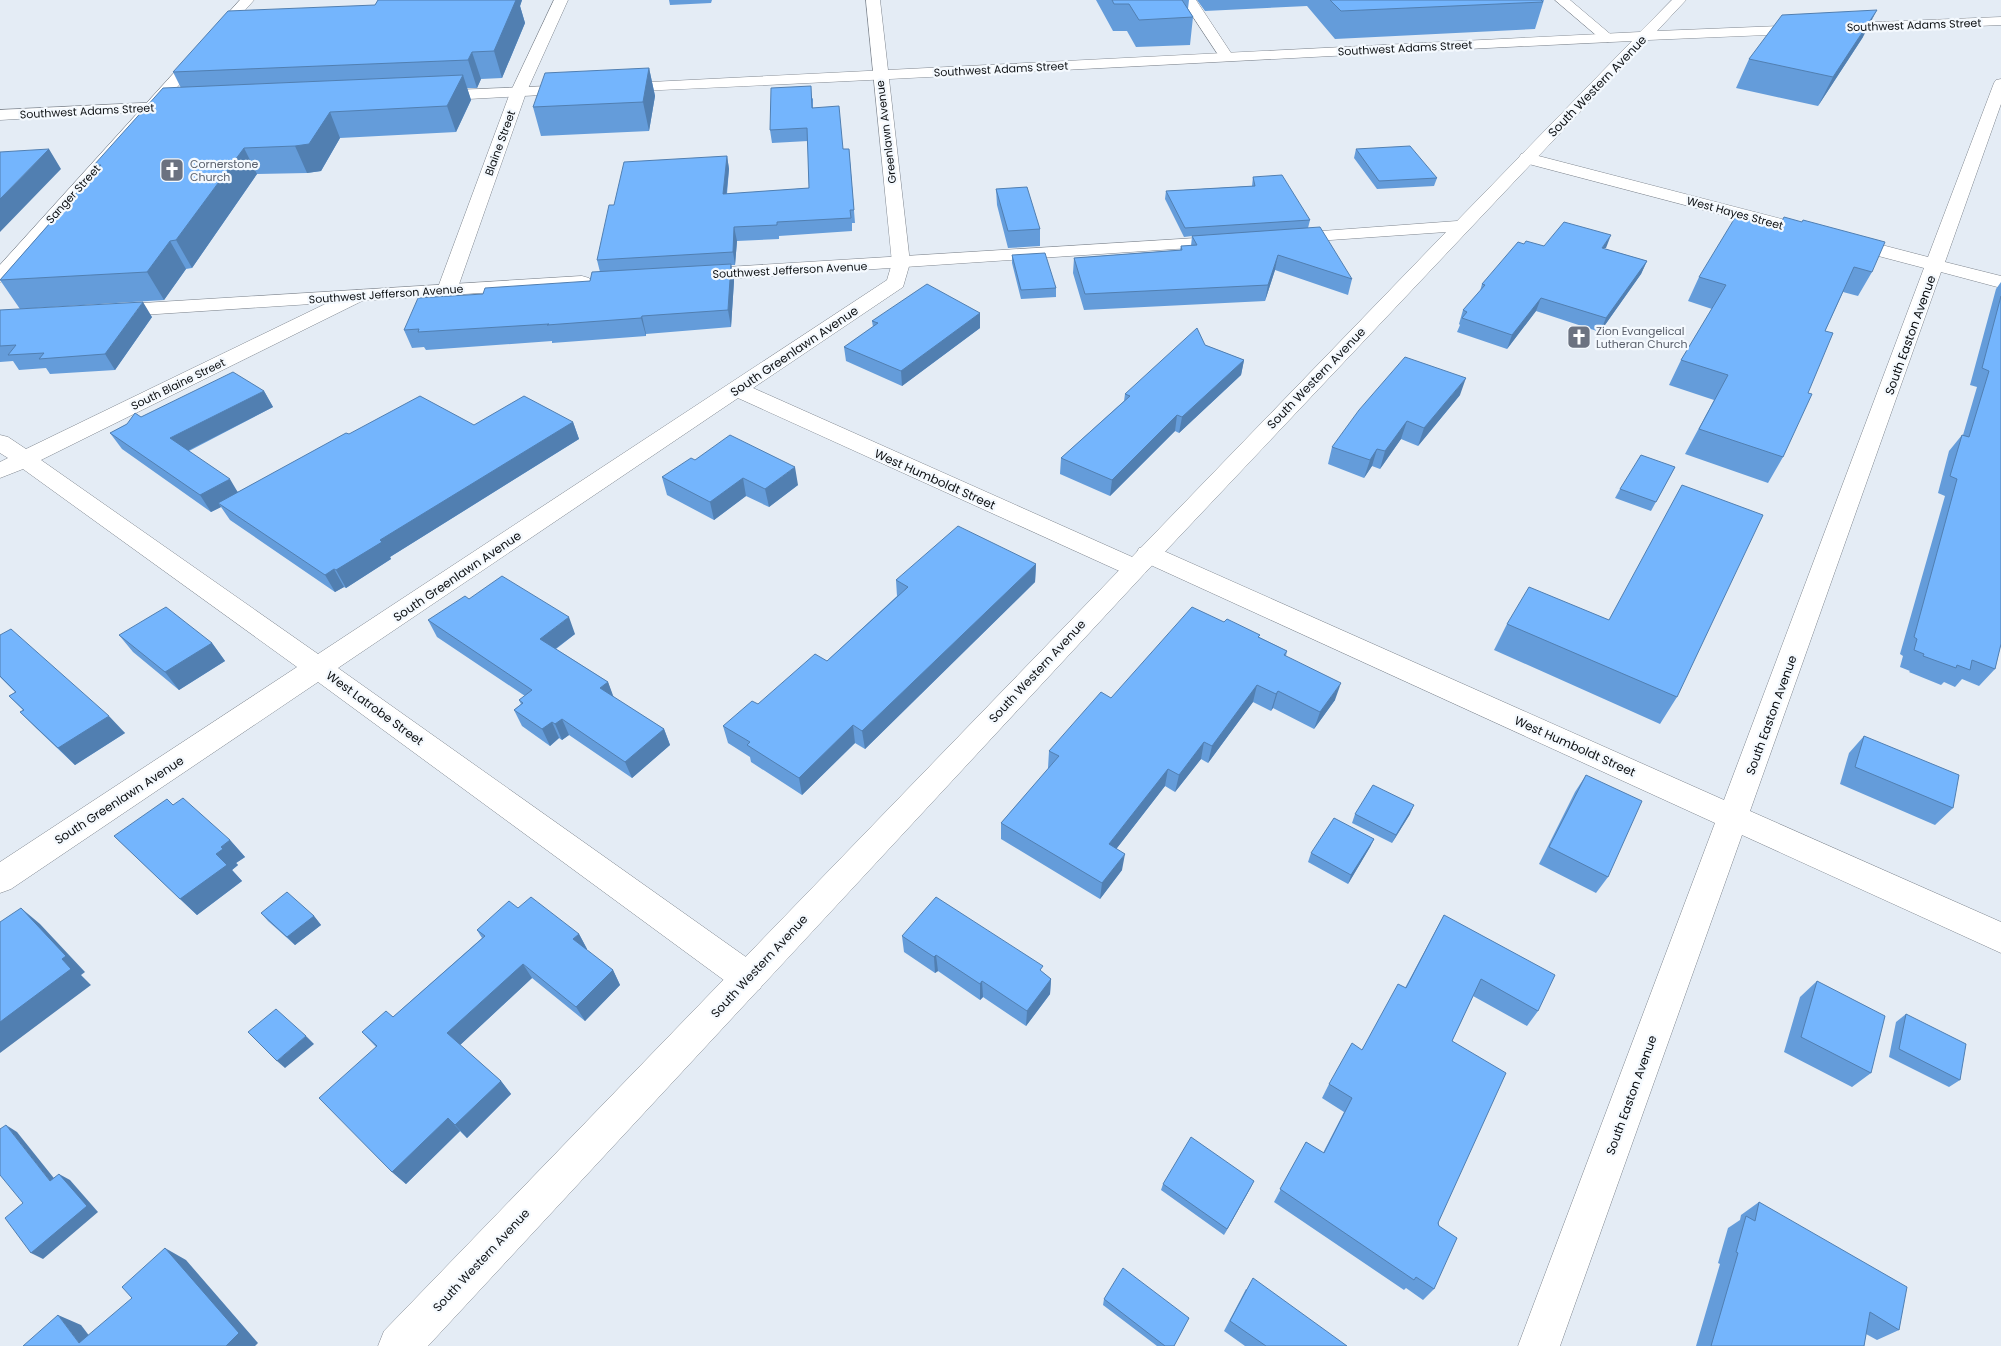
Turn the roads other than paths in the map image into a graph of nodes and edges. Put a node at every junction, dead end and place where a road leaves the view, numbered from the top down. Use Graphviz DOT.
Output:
graph roads {
  1 [pos="247,0"];
  2 [pos="561,0"];
  3 [pos="873,0"];
  4 [pos="1189,0"];
  5 [pos="1562,0"];
  6 [pos="1679,0"];
  7 [pos="1668,12"];
  8 [pos="2001,21"];
  9 [pos="1750,32"];
  10 [pos="1646,36"];
  11 [pos="1608,38"];
  12 [pos="1226,56"];
  13 [pos="880,76"];
  14 [pos="2001,83"];
  15 [pos="605,88"];
  16 [pos="586,89"];
  17 [pos="518,93"];
  18 [pos="419,97"];
  19 [pos="200,106"];
  20 [pos="150,108"];
  21 [pos="0,115"];
  22 [pos="1527,158"];
  23 [pos="1461,226"];
  24 [pos="1272,238"];
  25 [pos="1243,240"];
  26 [pos="901,263"];
  27 [pos="1936,265"];
  28 [pos="0,276"];
  29 [pos="674,276"];
  30 [pos="605,281"];
  31 [pos="2001,282"];
  32 [pos="447,290"];
  33 [pos="356,296"];
  34 [pos="89,312"];
  35 [pos="736,390"];
  36 [pos="0,442"];
  37 [pos="12,466"];
  38 [pos="1142,561"];
  39 [pos="319,668"];
  40 [pos="1732,817"];
  41 [pos="0,878"];
  42 [pos="2001,938"];
  43 [pos="748,978"];
  44 [pos="399,1346"];
  45 [pos="1539,1346"];
  1 -- 20 [label="street, Sanger Street"];
  2 -- 17 [label="street, Blaine Street"];
  3 -- 13 [label="street, Greenlawn Avenue"];
  4 -- 12 [label="street"];
  5 -- 11 [label="street"];
  6 -- 7 [label="street, South Western Avenue"];
  7 -- 9 [label="street"];
  7 -- 10 [label="street, South Western Avenue"];
  8 -- 9 [label="street, Southwest Adams Street"];
  9 -- 10 [label="street, Southwest Adams Street"];
  10 -- 11 [label="street, Southwest Adams Street"];
  10 -- 22 [label="street, South Western Avenue"];
  11 -- 12 [label="street, Southwest Adams Street"];
  12 -- 13 [label="street, Southwest Adams Street"];
  13 -- 15 [label="street, Southwest Adams Street"];
  13 -- 26 [label="street, Greenlawn Avenue"];
  14 -- 27 [label="street, South Easton Avenue"];
  16 -- 17 [label="street"];
  17 -- 18 [label="street"];
  17 -- 32 [label="street, Blaine Street"];
  19 -- 20 [label="street, Southwest Adams Street"];
  20 -- 21 [label="street, Southwest Adams Street"];
  20 -- 28 [label="street, Sanger Street"];
  22 -- 23 [label="street, South Western Avenue"];
  22 -- 27 [label="street, West Hayes Street"];
  23 -- 24 [label="street"];
  23 -- 38 [label="street, South Western Avenue"];
  25 -- 26 [label="street, Southwest Jefferson Avenue"];
  26 -- 29 [label="street, Southwest Jefferson Avenue"];
  26 -- 35 [label="street, South Greenlawn Avenue"];
  27 -- 31 [label="street, West Hayes Street"];
  27 -- 40 [label="street, South Easton Avenue"];
  30 -- 32 [label="street, Southwest Jefferson Avenue"];
  32 -- 33 [label="street, Southwest Jefferson Avenue"];
  33 -- 34 [label="street, Southwest Jefferson Avenue"];
  33 -- 37 [label="street, South Blaine Street"];
  35 -- 38 [label="street, West Humboldt Street"];
  35 -- 39 [label="street, South Greenlawn Avenue"];
  36 -- 37 [label="street, West Latrobe Street"];
  37 -- 39 [label="street, West Latrobe Street"];
  38 -- 40 [label="street, West Humboldt Street"];
  38 -- 43 [label="street, South Western Avenue"];
  39 -- 41 [label="street, South Greenlawn Avenue"];
  39 -- 43 [label="street, West Latrobe Street"];
  40 -- 42 [label="street, West Humboldt Street"];
  40 -- 45 [label="street, South Easton Avenue"];
  43 -- 44 [label="street, South Western Avenue"];
}
